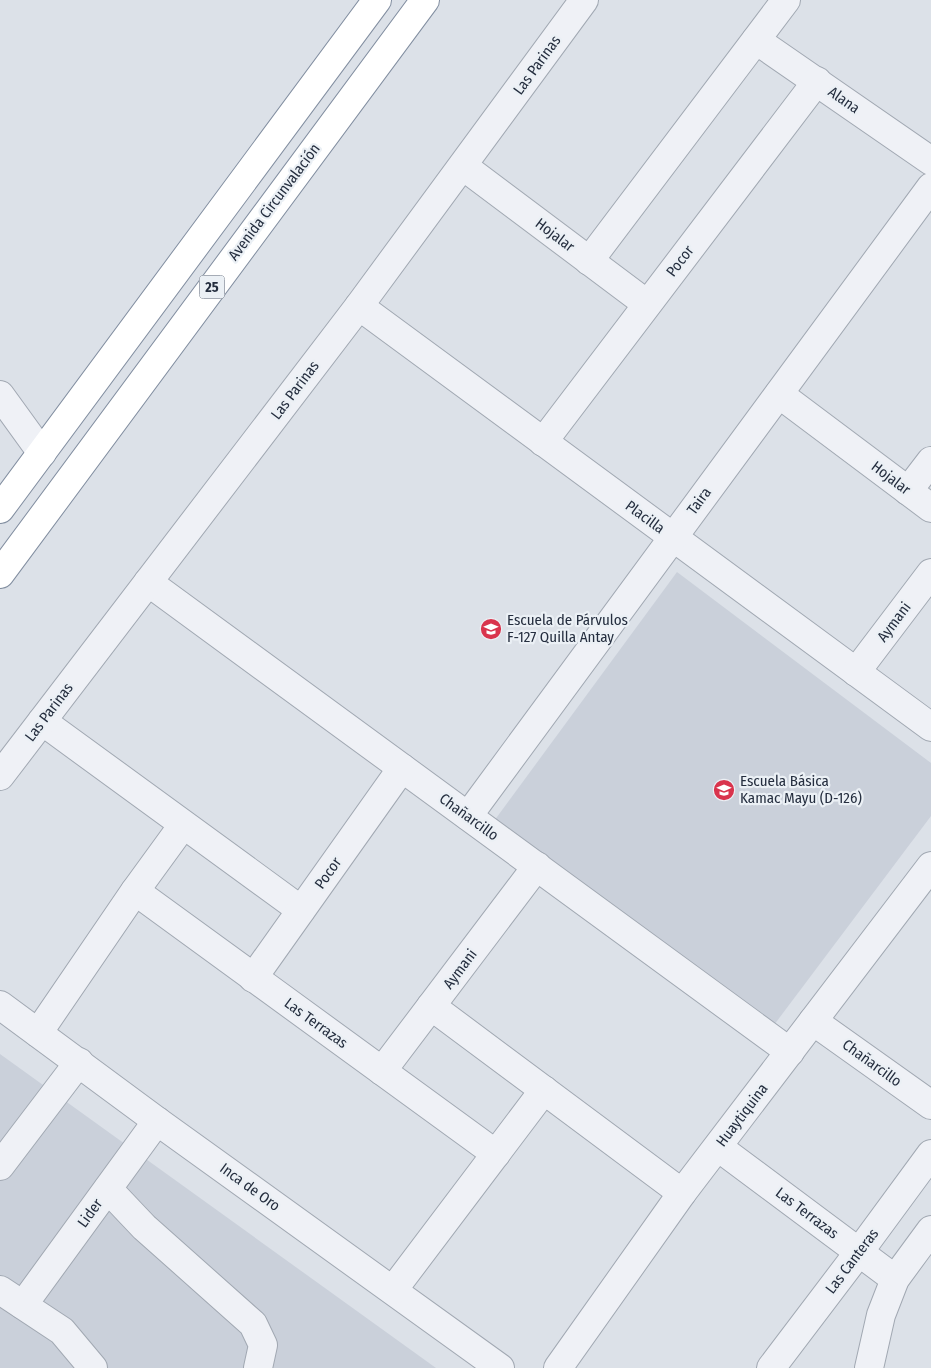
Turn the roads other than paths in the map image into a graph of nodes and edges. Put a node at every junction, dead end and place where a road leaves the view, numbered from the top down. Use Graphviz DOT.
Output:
graph roads {
  1 [pos="377,0"];
  2 [pos="424,0"];
  3 [pos="584,0"];
  4 [pos="786,0"];
  5 [pos="756,40"];
  6 [pos="817,81"];
  7 [pos="931,161"];
  8 [pos="463,166"];
  9 [pos="931,187"];
  10 [pos="589,261"];
  11 [pos="647,304"];
  12 [pos="359,306"];
  13 [pos="779,394"];
  14 [pos="0,395"];
  15 [pos="543,442"];
  16 [pos="42,453"];
  17 [pos="931,461"];
  18 [pos="908,491"];
  19 [pos="931,508"];
  20 [pos="0,509"];
  21 [pos="673,537"];
  22 [pos="931,573"];
  23 [pos="0,574"];
  24 [pos="148,582"];
  25 [pos="856,672"];
  26 [pos="42,721"];
  27 [pos="931,727"];
  28 [pos="402,768"];
  29 [pos="0,776"];
  30 [pos="468,816"];
  31 [pos="183,825"];
  32 [pos="537,866"];
  33 [pos="931,866"];
  34 [pos="135,891"];
  35 [pos="301,910"];
  36 [pos="253,978"];
  37 [pos="0,1005"];
  38 [pos="431,1006"];
  39 [pos="813,1021"];
  40 [pos="38,1033"];
  41 [pos="790,1052"];
  42 [pos="79,1062"];
  43 [pos="382,1071"];
  44 [pos="544,1090"];
  45 [pos="931,1105"];
  46 [pos="157,1121"];
  47 [pos="718,1147"];
  48 [pos="496,1154"];
  49 [pos="931,1154"];
  50 [pos="0,1166"];
  51 [pos="108,1189"];
  52 [pos="682,1193"];
  53 [pos="931,1230"];
  54 [pos="859,1252"];
  55 [pos="895,1279"];
  56 [pos="0,1290"];
  57 [pos="393,1290"];
  58 [pos="23,1305"];
  59 [pos="93,1368"];
  60 [pos="258,1368"];
  61 [pos="500,1368"];
  62 [pos="558,1368"];
  63 [pos="771,1368"];
  64 [pos="869,1368"];
  1 -- 16 [label="highway, 25"];
  2 -- 23 [label="highway, Avenida Circunvalación / 25"];
  3 -- 8 [label="street, Las Parinas"];
  4 -- 5 [label="street"];
  5 -- 6 [label="street, Alana"];
  5 -- 10 [label="street"];
  6 -- 7 [label="street, Alana"];
  6 -- 11 [label="street, Pocor"];
  8 -- 10 [label="street, Hojalar"];
  8 -- 12 [label="street, Las Parinas"];
  9 -- 13 [label="street, Taira"];
  10 -- 11 [label="street, Hojalar"];
  11 -- 15 [label="street, Pocor"];
  12 -- 15 [label="street, Placilla"];
  12 -- 24 [label="street, Las Parinas"];
  13 -- 18 [label="street, Hojalar"];
  13 -- 21 [label="street, Taira"];
  14 -- 16 [label="street"];
  15 -- 21 [label="street, Placilla"];
  16 -- 20 [label="highway, 25"];
  17 -- 18 [label="street"];
  18 -- 19 [label="street, Hojalar"];
  21 -- 25 [label="street, Placilla"];
  21 -- 30 [label="street, Taira"];
  22 -- 25 [label="street, Aymani"];
  24 -- 26 [label="street, Las Parinas"];
  24 -- 28 [label="street, Chañarcillo"];
  25 -- 27 [label="street, Placilla"];
  26 -- 29 [label="street, Las Parinas"];
  26 -- 31 [label="street"];
  28 -- 30 [label="street, Chañarcillo"];
  28 -- 35 [label="street, Pocor"];
  30 -- 32 [label="street, Chañarcillo"];
  31 -- 34 [label="street"];
  31 -- 35 [label="street"];
  32 -- 38 [label="street, Aymani"];
  32 -- 41 [label="street, Chañarcillo"];
  33 -- 39 [label="street, Huaytiquina"];
  34 -- 36 [label="street, Las Terrazas"];
  34 -- 40 [label="street"];
  35 -- 36 [label="street, Pocor"];
  36 -- 43 [label="street, Las Terrazas"];
  37 -- 40 [label="street, Inca de Oro"];
  38 -- 43 [label="street, Aymani"];
  38 -- 44 [label="street"];
  39 -- 41 [label="street, Huaytiquina"];
  39 -- 45 [label="street, Chañarcillo"];
  40 -- 42 [label="street, Inca de Oro"];
  41 -- 47 [label="street, Huaytiquina"];
  42 -- 46 [label="street, Inca de Oro"];
  42 -- 50 [label="street"];
  43 -- 48 [label="street, Las Terrazas"];
  44 -- 48 [label="street"];
  44 -- 52 [label="street"];
  46 -- 51 [label="street, Lider"];
  46 -- 57 [label="street, Inca de Oro"];
  47 -- 52 [label="street, Huaytiquina"];
  47 -- 54 [label="street, Las Terrazas"];
  48 -- 57 [label="street"];
  49 -- 54 [label="street, Las Canteras"];
  51 -- 58 [label="street, Lider"];
  51 -- 60 [label="street"];
  52 -- 62 [label="street, Huaytiquina"];
  53 -- 55 [label="street"];
  54 -- 55 [label="street, Las Terrazas"];
  54 -- 63 [label="street, Las Canteras"];
  55 -- 64 [label="street"];
  56 -- 58 [label="street"];
  57 -- 61 [label="street, Inca de Oro"];
  58 -- 59 [label="street"];
}
